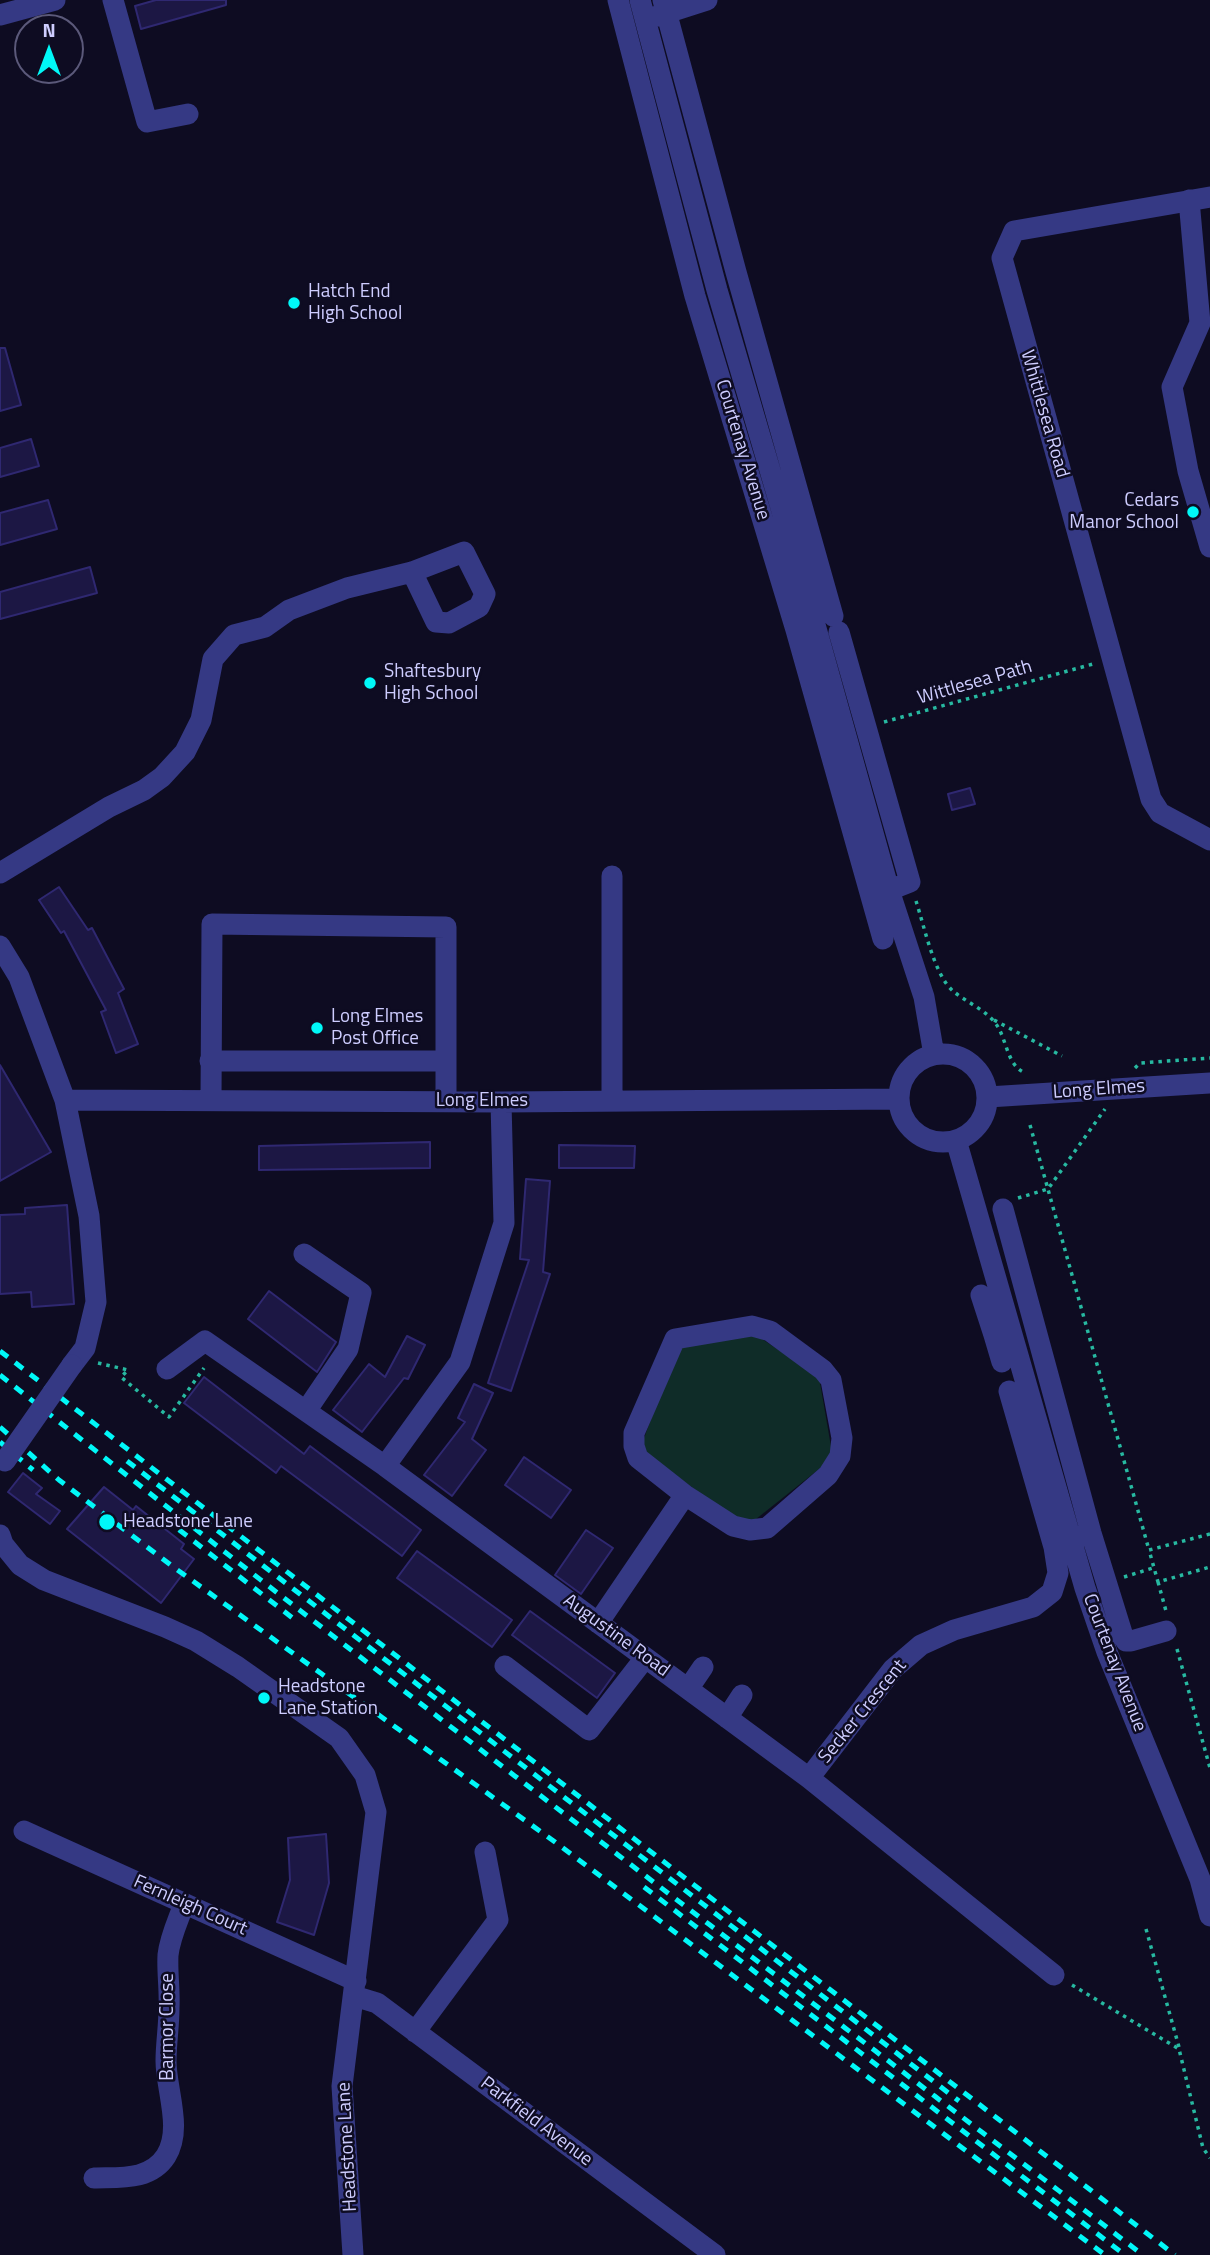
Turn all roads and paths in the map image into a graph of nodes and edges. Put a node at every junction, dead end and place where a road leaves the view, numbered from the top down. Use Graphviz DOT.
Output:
graph roads {
  1 [pos="55,0"];
  2 [pos="113,0"];
  3 [pos="618,0"];
  4 [pos="707,0"];
  5 [pos="664,6"];
  6 [pos="643,10"];
  7 [pos="0,15"];
  8 [pos="188,114"];
  9 [pos="1199,199"];
  10 [pos="717,290"];
  11 [pos="695,296"];
  12 [pos="1210,547"];
  13 [pos="412,572"];
  14 [pos="816,592"];
  15 [pos="820,626"];
  16 [pos="1112,659"];
  17 [pos="847,662"];
  18 [pos="827,668"];
  19 [pos="867,727"];
  20 [pos="1210,840"];
  21 [pos="0,873"];
  22 [pos="612,876"];
  23 [pos="910,882"];
  24 [pos="880,893"];
  25 [pos="883,939"];
  26 [pos="0,946"];
  27 [pos="992,1019"];
  28 [pos="934,1055"];
  29 [pos="1062,1056"];
  30 [pos="211,1061"];
  31 [pos="446,1061"];
  32 [pos="1034,1076"];
  33 [pos="1210,1083"];
  34 [pos="1106,1089"];
  35 [pos="988,1097"];
  36 [pos="211,1099"];
  37 [pos="899,1099"];
  38 [pos="65,1100"];
  39 [pos="446,1101"];
  40 [pos="612,1101"];
  41 [pos="501,1102"];
  42 [pos="1030,1125"];
  43 [pos="956,1140"];
  44 [pos="1048,1189"];
  45 [pos="1009,1204"];
  46 [pos="304,1254"];
  47 [pos="1023,1281"];
  48 [pos="990,1291"];
  49 [pos="1002,1332"];
  50 [pos="94,1362"];
  51 [pos="1002,1362"];
  52 [pos="121,1368"];
  53 [pos="167,1369"];
  54 [pos="306,1411"];
  55 [pos="385,1466"];
  56 [pos="3,1467"];
  57 [pos="685,1494"];
  58 [pos="1210,1534"];
  59 [pos="0,1535"];
  60 [pos="1072,1540"];
  61 [pos="1149,1550"];
  62 [pos="1210,1566"];
  63 [pos="1158,1582"];
  64 [pos="598,1623"];
  65 [pos="1171,1634"];
  66 [pos="645,1658"];
  67 [pos="505,1666"];
  68 [pos="703,1667"];
  69 [pos="688,1689"];
  70 [pos="741,1695"];
  71 [pos="727,1718"];
  72 [pos="1210,1768"];
  73 [pos="809,1778"];
  74 [pos="24,1831"];
  75 [pos="485,1852"];
  76 [pos="184,1904"];
  77 [pos="1210,1916"];
  78 [pos="1146,1929"];
  79 [pos="1054,1975"];
  80 [pos="355,1988"];
  81 [pos="415,2032"];
  82 [pos="1179,2049"];
  83 [pos="1210,2158"];
  84 [pos="94,2178"];
  85 [pos="353,2255"];
  86 [pos="715,2255"];
  1 -- 7 [label="street"];
  2 -- 8 [label="street"];
  3 -- 11 [label="street, Courtenay Avenue"];
  4 -- 5 [label="street"];
  5 -- 6 [label="street"];
  5 -- 14 [label="street, Courtenay Avenue"];
  6 -- 10 [label="street, Courtenay Avenue"];
  9 -- 12 [label="street"];
  9 -- 16 [label="street, Whittlesea Road"];
  10 -- 11 [label="street"];
  10 -- 14 [label="street, Courtenay Avenue"];
  11 -- 15 [label="street, Courtenay Avenue"];
  13 -- 21 [label="street"];
  14 -- 15 [label="street, Courtenay Avenue"];
  15 -- 17 [label="street, Courtenay Avenue"];
  15 -- 18 [label="street, Courtenay Avenue"];
  15 -- 24 [label="street, Courtenay Avenue"];
  16 -- 19 [label="path, Wittlesea Path"];
  16 -- 20 [label="street, Whittlesea Road"];
  17 -- 18 [label="street"];
  17 -- 19 [label="street, Courtenay Avenue"];
  18 -- 24 [label="street, Courtenay Avenue"];
  19 -- 23 [label="street, Courtenay Avenue"];
  22 -- 40 [label="street"];
  23 -- 24 [label="street"];
  23 -- 27 [label="path"];
  24 -- 25 [label="street, Courtenay Avenue"];
  24 -- 28 [label="street, Courtenay Avenue"];
  26 -- 38 [label="street"];
  27 -- 29 [label="path"];
  27 -- 32 [label="path"];
  28 -- 35 [label="street"];
  28 -- 37 [label="street"];
  30 -- 31 [label="street"];
  30 -- 31 [label="street"];
  30 -- 36 [label="street"];
  31 -- 39 [label="street"];
  33 -- 34 [label="street, Long Elmes"];
  34 -- 35 [label="street, Long Elmes"];
  34 -- 44 [label="path"];
  35 -- 43 [label="street"];
  36 -- 38 [label="street, Long Elmes"];
  36 -- 39 [label="street, Long Elmes"];
  37 -- 40 [label="street, Long Elmes"];
  37 -- 43 [label="street"];
  38 -- 56 [label="street, bridge"];
  39 -- 41 [label="street, Long Elmes"];
  40 -- 41 [label="street, Long Elmes"];
  41 -- 55 [label="street"];
  42 -- 44 [label="path"];
  43 -- 48 [label="street, Courtenay Avenue"];
  44 -- 45 [label="path"];
  44 -- 61 [label="path"];
  45 -- 47 [label="street"];
  46 -- 54 [label="street"];
  47 -- 48 [label="street"];
  47 -- 60 [label="street"];
  48 -- 49 [label="street, Courtenay Avenue"];
  49 -- 51 [label="street"];
  49 -- 60 [label="street, Courtenay Avenue"];
  50 -- 52 [label="path"];
  53 -- 54 [label="street, Augustine Road"];
  54 -- 55 [label="street, Augustine Road"];
  55 -- 64 [label="street, Augustine Road"];
  57 -- 57 [label="street"];
  57 -- 64 [label="street"];
  58 -- 61 [label="path"];
  59 -- 80 [label="street, Headstone Lane"];
  60 -- 65 [label="street"];
  60 -- 73 [label="street, Secker Crescent"];
  60 -- 77 [label="street, Courtenay Avenue"];
  61 -- 63 [label="path"];
  62 -- 63 [label="path"];
  63 -- 65 [label="path"];
  64 -- 66 [label="street, Augustine Road"];
  65 -- 72 [label="path"];
  66 -- 67 [label="street"];
  66 -- 69 [label="street, Augustine Road"];
  68 -- 69 [label="street"];
  69 -- 71 [label="street, Augustine Road"];
  70 -- 71 [label="street"];
  71 -- 73 [label="street, Augustine Road"];
  73 -- 79 [label="street, Augustine Road"];
  74 -- 76 [label="street, Fernleigh Court"];
  75 -- 81 [label="street"];
  76 -- 80 [label="street, Fernleigh Court"];
  76 -- 84 [label="street, Barmor Close"];
  78 -- 82 [label="path"];
  79 -- 82 [label="path"];
  80 -- 81 [label="street, Parkfield Avenue"];
  80 -- 85 [label="street, Headstone Lane"];
  81 -- 86 [label="street, Parkfield Avenue"];
  82 -- 83 [label="path"];
}
